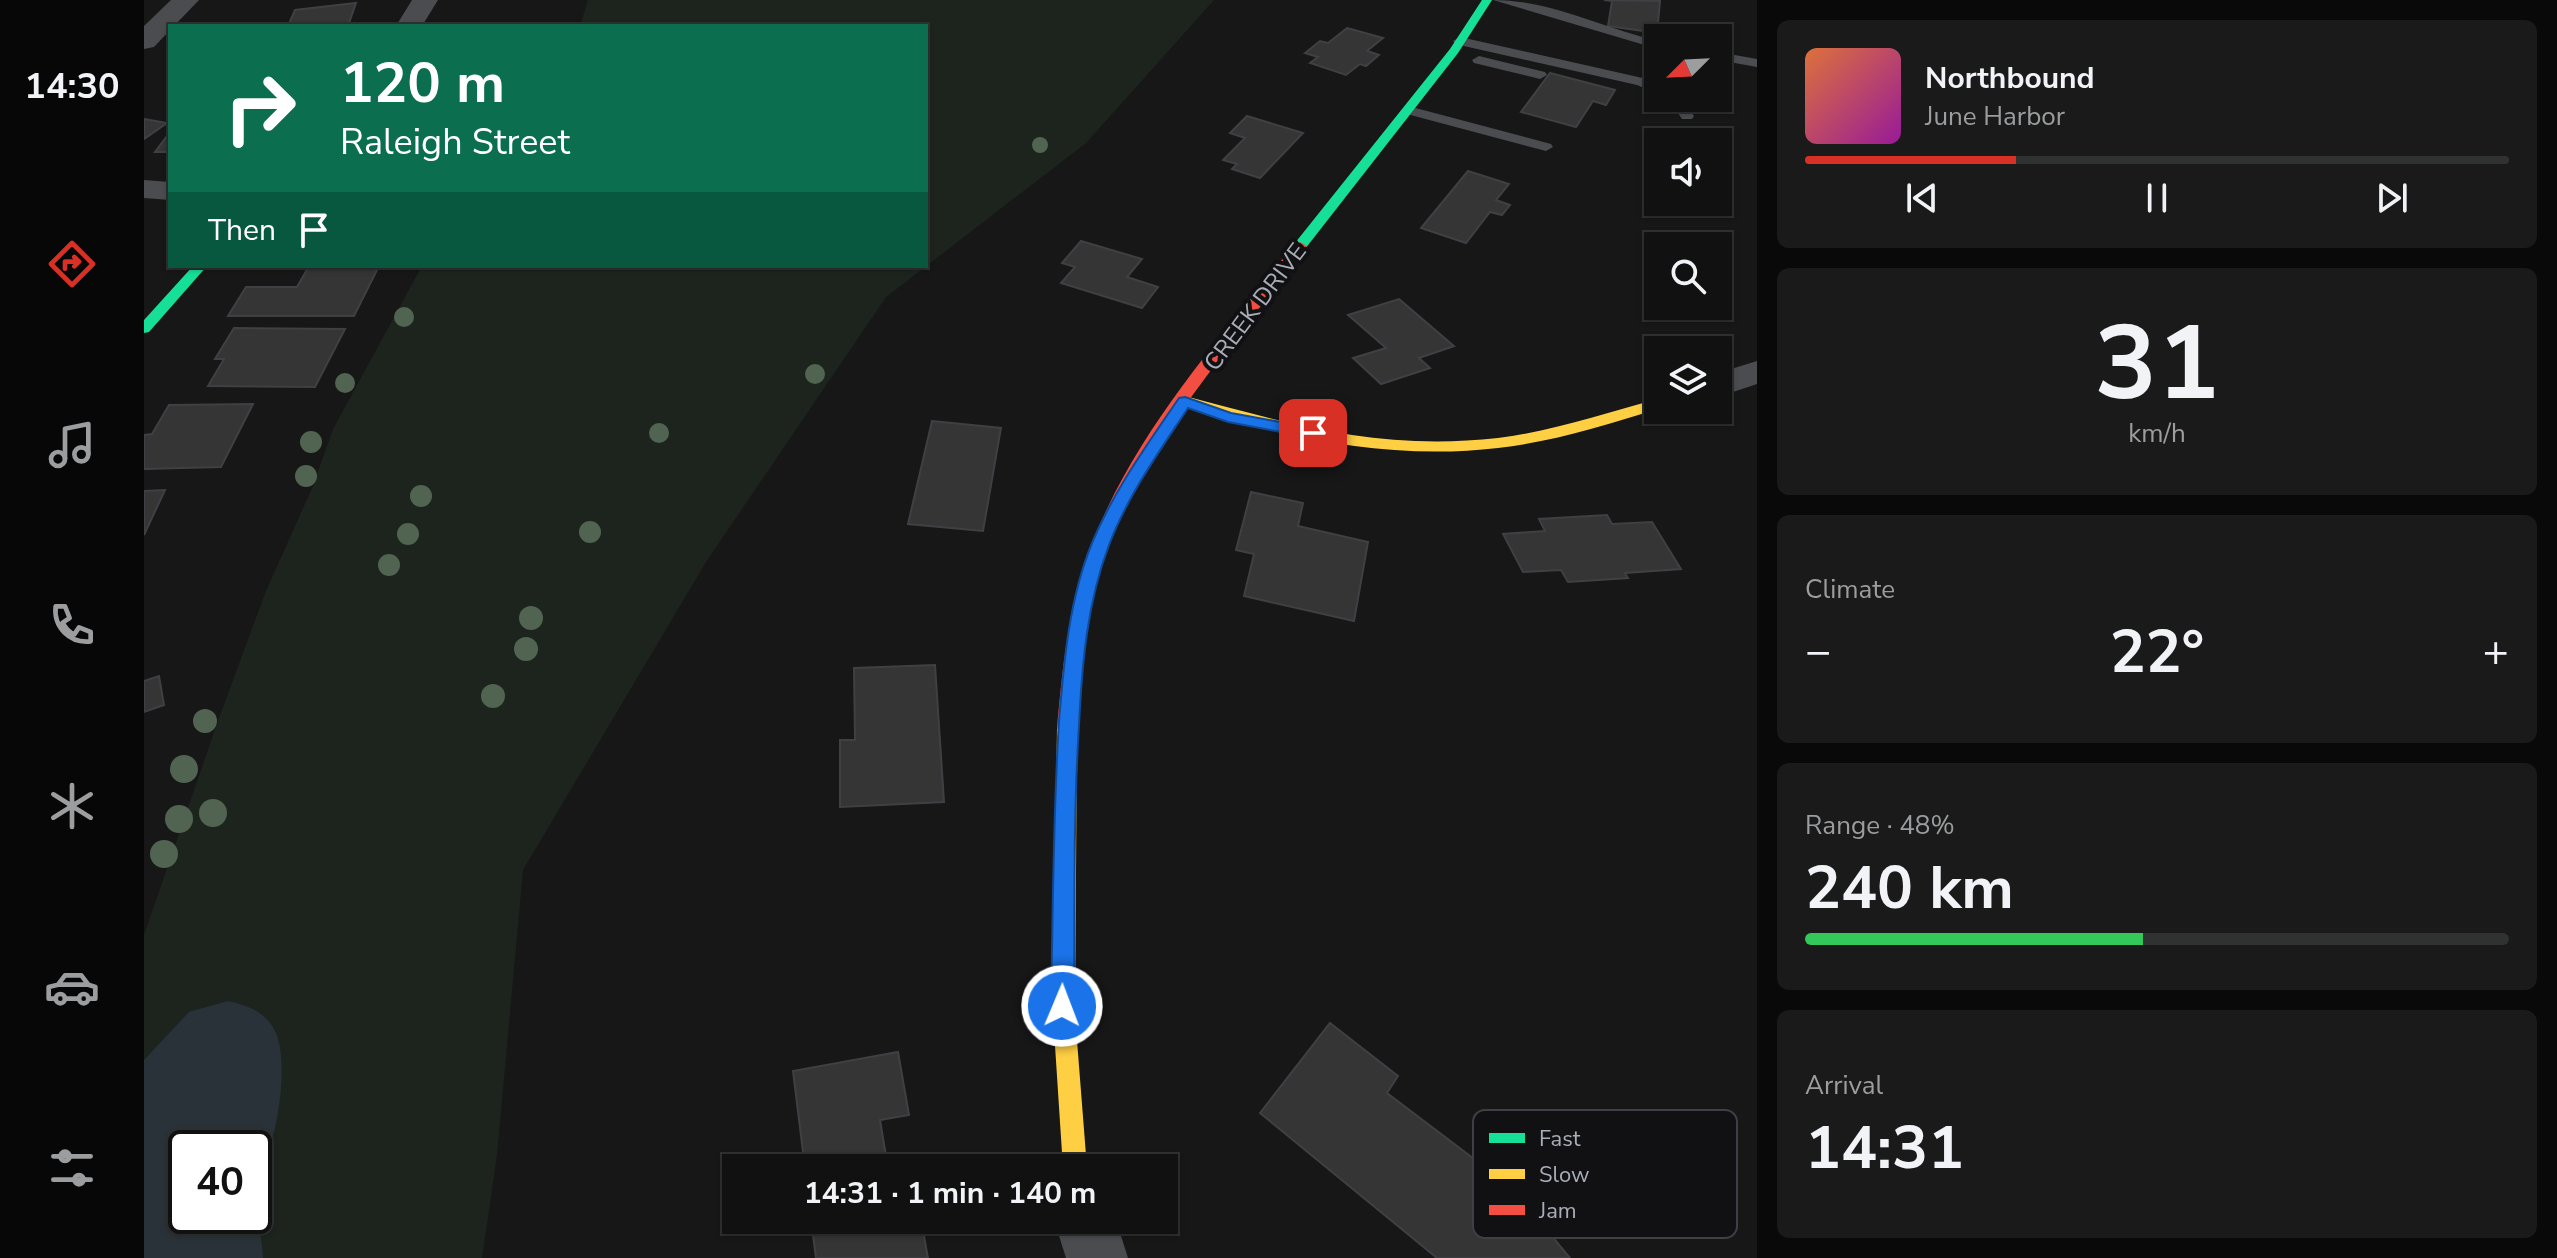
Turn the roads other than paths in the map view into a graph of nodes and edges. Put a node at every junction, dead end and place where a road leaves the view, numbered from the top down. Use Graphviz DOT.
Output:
graph roads {
  1 [pos="186,0"];
  2 [pos="425,0"];
  3 [pos="1487,0"];
  4 [pos="1499,0"];
  5 [pos="1568,1"];
  6 [pos="1547,10"];
  7 [pos="410,24"];
  8 [pos="144,41"];
  9 [pos="1644,41"];
  10 [pos="1455,47"];
  11 [pos="1732,59"];
  12 [pos="1757,63"];
  13 [pos="1540,75"];
  14 [pos="1644,83"];
  15 [pos="1408,110"];
  16 [pos="1684,112"];
  17 [pos="1687,116"];
  18 [pos="1546,147"];
  19 [pos="144,189"];
  20 [pos="168,191"];
  21 [pos="198,268"];
  22 [pos="144,329"];
  23 [pos="1757,372"];
  24 [pos="1732,380"];
  25 [pos="1185,401"];
  26 [pos="1644,408"];
  27 [pos="1074,1154"];
  28 [pos="1089,1234"];
  29 [pos="1097,1258"];
  1 -- 8 [label="street"];
  2 -- 7 [label="street"];
  3 -- 10 [label="street, CREEK DRIVE"];
  4 -- 6 [label="lane"];
  5 -- 6 [label="lane"];
  6 -- 9 [label="lane"];
  10 -- 13 [label="lane"];
  10 -- 14 [label="lane"];
  10 -- 15 [label="street, CREEK DRIVE"];
  11 -- 12 [label="lane"];
  15 -- 18 [label="lane"];
  15 -- 25 [label="street, CREEK DRIVE"];
  16 -- 17 [label="lane"];
  19 -- 20 [label="street"];
  21 -- 22 [label="street"];
  23 -- 24 [label="street"];
  25 -- 26 [label="street"];
  25 -- 27 [label="street, CREEK DRIVE"];
  28 -- 29 [label="street"];
}
